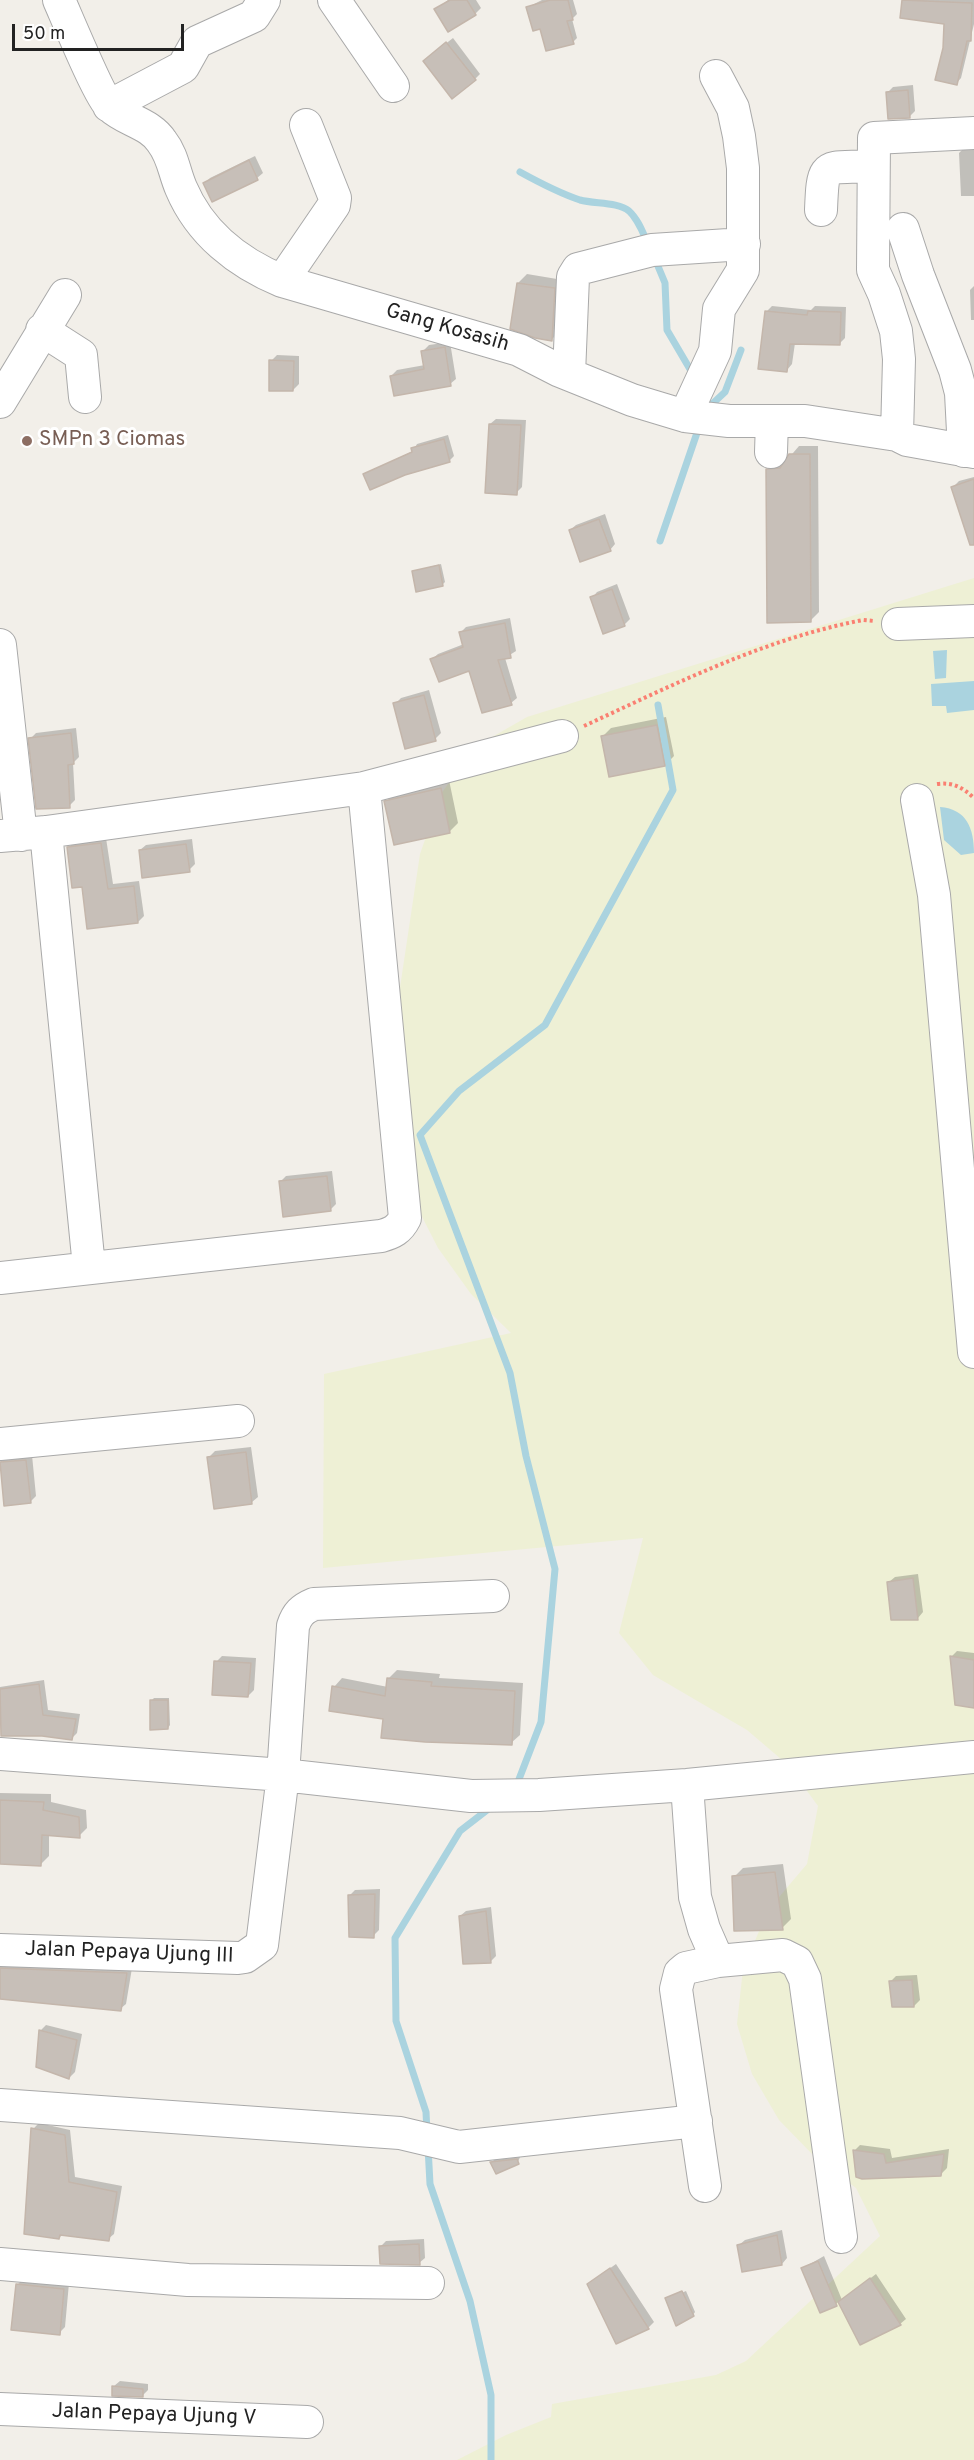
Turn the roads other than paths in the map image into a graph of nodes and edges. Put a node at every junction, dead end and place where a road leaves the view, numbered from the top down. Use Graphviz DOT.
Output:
graph roads {
  1 [pos="59,0"];
  2 [pos="264,0"];
  3 [pos="334,0"];
  4 [pos="716,76"];
  5 [pos="393,86"];
  6 [pos="109,106"];
  7 [pos="306,125"];
  8 [pos="974,133"];
  9 [pos="872,166"];
  10 [pos="821,210"];
  11 [pos="903,229"];
  12 [pos="744,244"];
  13 [pos="282,281"];
  14 [pos="65,295"];
  15 [pos="42,330"];
  16 [pos="569,374"];
  17 [pos="85,397"];
  18 [pos="0,402"];
  19 [pos="692,402"];
  20 [pos="772,421"];
  21 [pos="897,435"];
  22 [pos="969,451"];
  23 [pos="771,452"];
  24 [pos="974,621"];
  25 [pos="898,624"];
  26 [pos="0,645"];
  27 [pos="562,736"];
  28 [pos="364,788"];
  29 [pos="916,800"];
  30 [pos="22,834"];
  31 [pos="89,1267"];
  32 [pos="0,1278"];
  33 [pos="974,1352"];
  34 [pos="238,1421"];
  35 [pos="0,1444"];
  36 [pos="494,1596"];
  37 [pos="0,1754"];
  38 [pos="974,1757"];
  39 [pos="283,1775"];
  40 [pos="687,1785"];
  41 [pos="0,1950"];
  42 [pos="718,1961"];
  43 [pos="0,2104"];
  44 [pos="696,2121"];
  45 [pos="705,2186"];
  46 [pos="841,2237"];
  47 [pos="0,2264"];
  48 [pos="428,2283"];
  49 [pos="0,2409"];
  50 [pos="307,2422"];
  1 -- 6 [label="street"];
  2 -- 6 [label="street"];
  3 -- 5 [label="street"];
  4 -- 12 [label="street"];
  6 -- 13 [label="street, Gang Kosasih"];
  7 -- 13 [label="street"];
  8 -- 9 [label="street"];
  9 -- 10 [label="street"];
  9 -- 21 [label="street"];
  11 -- 22 [label="street"];
  12 -- 16 [label="street"];
  12 -- 19 [label="street"];
  13 -- 16 [label="street, Gang Kosasih"];
  14 -- 15 [label="street"];
  15 -- 17 [label="street"];
  15 -- 18 [label="street"];
  16 -- 19 [label="street, Gang Kosasih"];
  19 -- 20 [label="street, Gang Kosasih"];
  20 -- 21 [label="street, Gang Kosasih"];
  20 -- 23 [label="street"];
  21 -- 22 [label="street, Gang Kosasih"];
  24 -- 25 [label="street"];
  26 -- 30 [label="street"];
  27 -- 28 [label="street"];
  28 -- 30 [label="street"];
  28 -- 31 [label="street"];
  29 -- 33 [label="street"];
  30 -- 31 [label="street"];
  31 -- 32 [label="street"];
  34 -- 35 [label="street"];
  36 -- 39 [label="street, Jalan Pepaya Ujung III"];
  37 -- 39 [label="street"];
  38 -- 40 [label="street"];
  39 -- 40 [label="street"];
  39 -- 41 [label="street, Jalan Pepaya Ujung III"];
  40 -- 42 [label="street"];
  42 -- 44 [label="street"];
  42 -- 46 [label="street"];
  43 -- 44 [label="street"];
  44 -- 45 [label="street"];
  47 -- 48 [label="street"];
  49 -- 50 [label="street, Jalan Pepaya Ujung V"];
}
